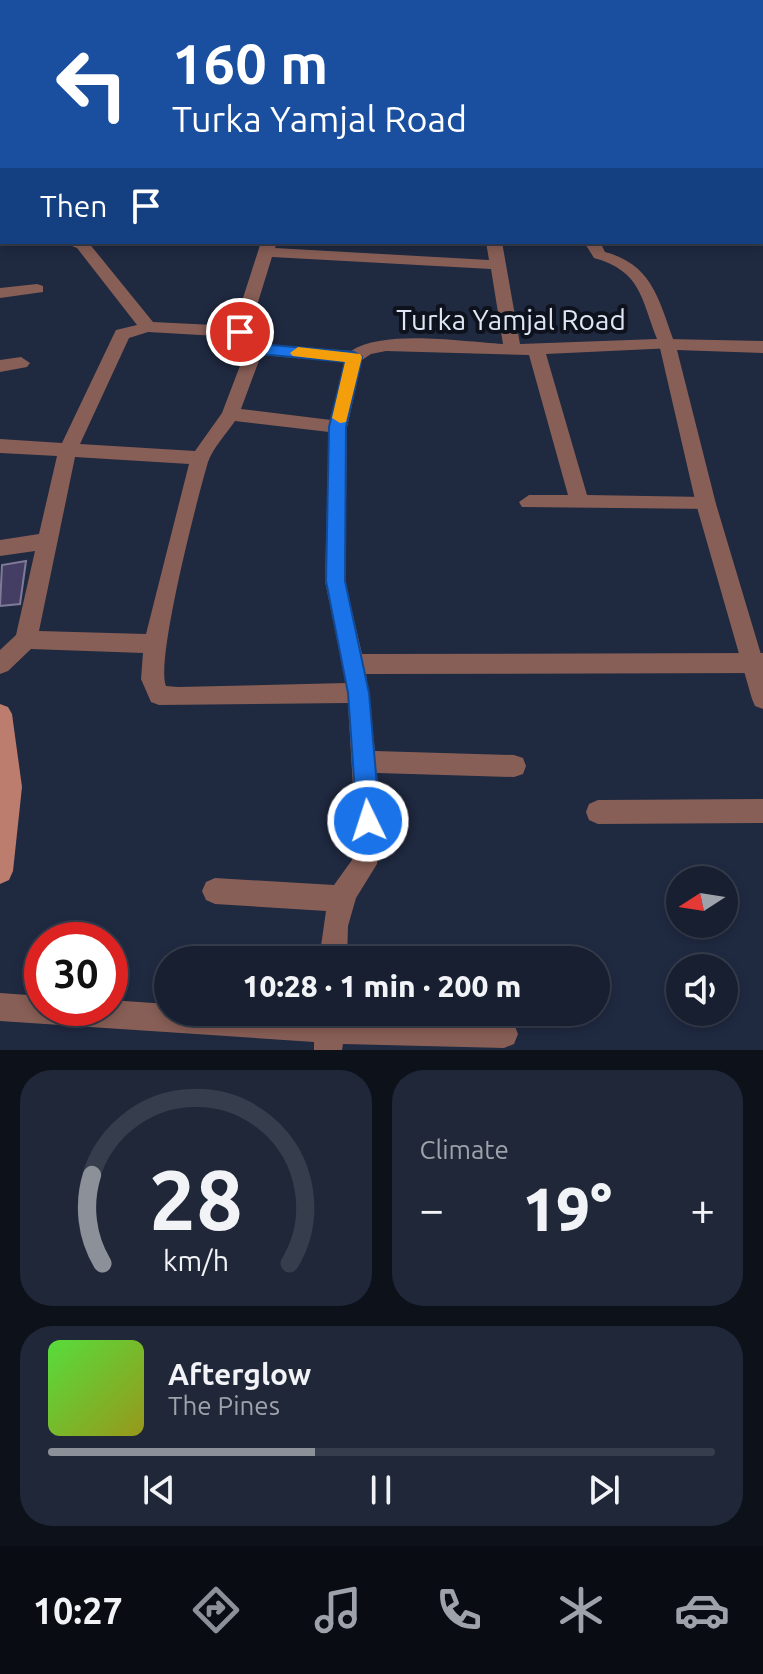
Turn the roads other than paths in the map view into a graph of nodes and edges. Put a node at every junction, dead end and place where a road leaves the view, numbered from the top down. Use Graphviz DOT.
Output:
graph roads {
  1 [pos="79,244"];
  2 [pos="494,244"];
  3 [pos="593,244"];
  4 [pos="268,247"];
  5 [pos="497,265"];
  6 [pos="37,289"];
  7 [pos="0,293"];
  8 [pos="148,327"];
  9 [pos="240,332"];
  10 [pos="667,344"];
  11 [pos="763,347"];
  12 [pos="255,349"];
  13 [pos="536,349"];
  14 [pos="513,350"];
  15 [pos="354,357"];
  16 [pos="21,363"];
  17 [pos="0,366"];
  18 [pos="230,414"];
  19 [pos="338,427"];
  20 [pos="0,446"];
  21 [pos="67,452"];
  22 [pos="200,458"];
  23 [pos="579,501"];
  24 [pos="529,502"];
  25 [pos="706,504"];
  26 [pos="48,541"];
  27 [pos="0,548"];
  28 [pos="26,640"];
  29 [pos="155,644"];
  30 [pos="759,663"];
  31 [pos="0,664"];
  32 [pos="354,664"];
  33 [pos="359,693"];
  34 [pos="763,699"];
  35 [pos="0,714"];
  36 [pos="364,762"];
  37 [pos="514,766"];
  38 [pos="763,811"];
  39 [pos="598,812"];
  40 [pos="0,871"];
  41 [pos="215,891"];
  42 [pos="343,899"];
  43 [pos="334,946"];
  44 [pos="0,1007"];
  45 [pos="328,1030"];
  46 [pos="504,1034"];
  1 -- 8 [label="street"];
  2 -- 5 [label="street"];
  3 -- 10 [label="street"];
  4 -- 5 [label="street"];
  4 -- 9 [label="street"];
  5 -- 14 [label="street"];
  6 -- 7 [label="street"];
  8 -- 9 [label="street"];
  8 -- 21 [label="street"];
  9 -- 12 [label="street"];
  10 -- 11 [label="street, Turka Yamjal Road"];
  10 -- 13 [label="street, Turka Yamjal Road"];
  10 -- 25 [label="street"];
  12 -- 15 [label="street, Turka Yamjal Road"];
  12 -- 18 [label="street"];
  13 -- 14 [label="street, Turka Yamjal Road"];
  13 -- 23 [label="street"];
  14 -- 15 [label="street, Turka Yamjal Road"];
  15 -- 19 [label="street"];
  16 -- 17 [label="street"];
  18 -- 19 [label="street"];
  18 -- 22 [label="street"];
  19 -- 32 [label="street"];
  20 -- 21 [label="street"];
  21 -- 22 [label="street"];
  21 -- 26 [label="street"];
  22 -- 29 [label="street"];
  23 -- 24 [label="street"];
  23 -- 25 [label="street"];
  25 -- 30 [label="street"];
  26 -- 27 [label="street"];
  26 -- 28 [label="street"];
  28 -- 29 [label="street"];
  28 -- 31 [label="street"];
  29 -- 33 [label="street"];
  30 -- 32 [label="street"];
  30 -- 34 [label="street"];
  32 -- 33 [label="street"];
  33 -- 36 [label="street"];
  35 -- 40 [label="main road"];
  36 -- 37 [label="street"];
  36 -- 42 [label="street"];
  38 -- 39 [label="street"];
  41 -- 42 [label="street"];
  42 -- 43 [label="street"];
  44 -- 45 [label="street"];
  45 -- 46 [label="street"];
}
